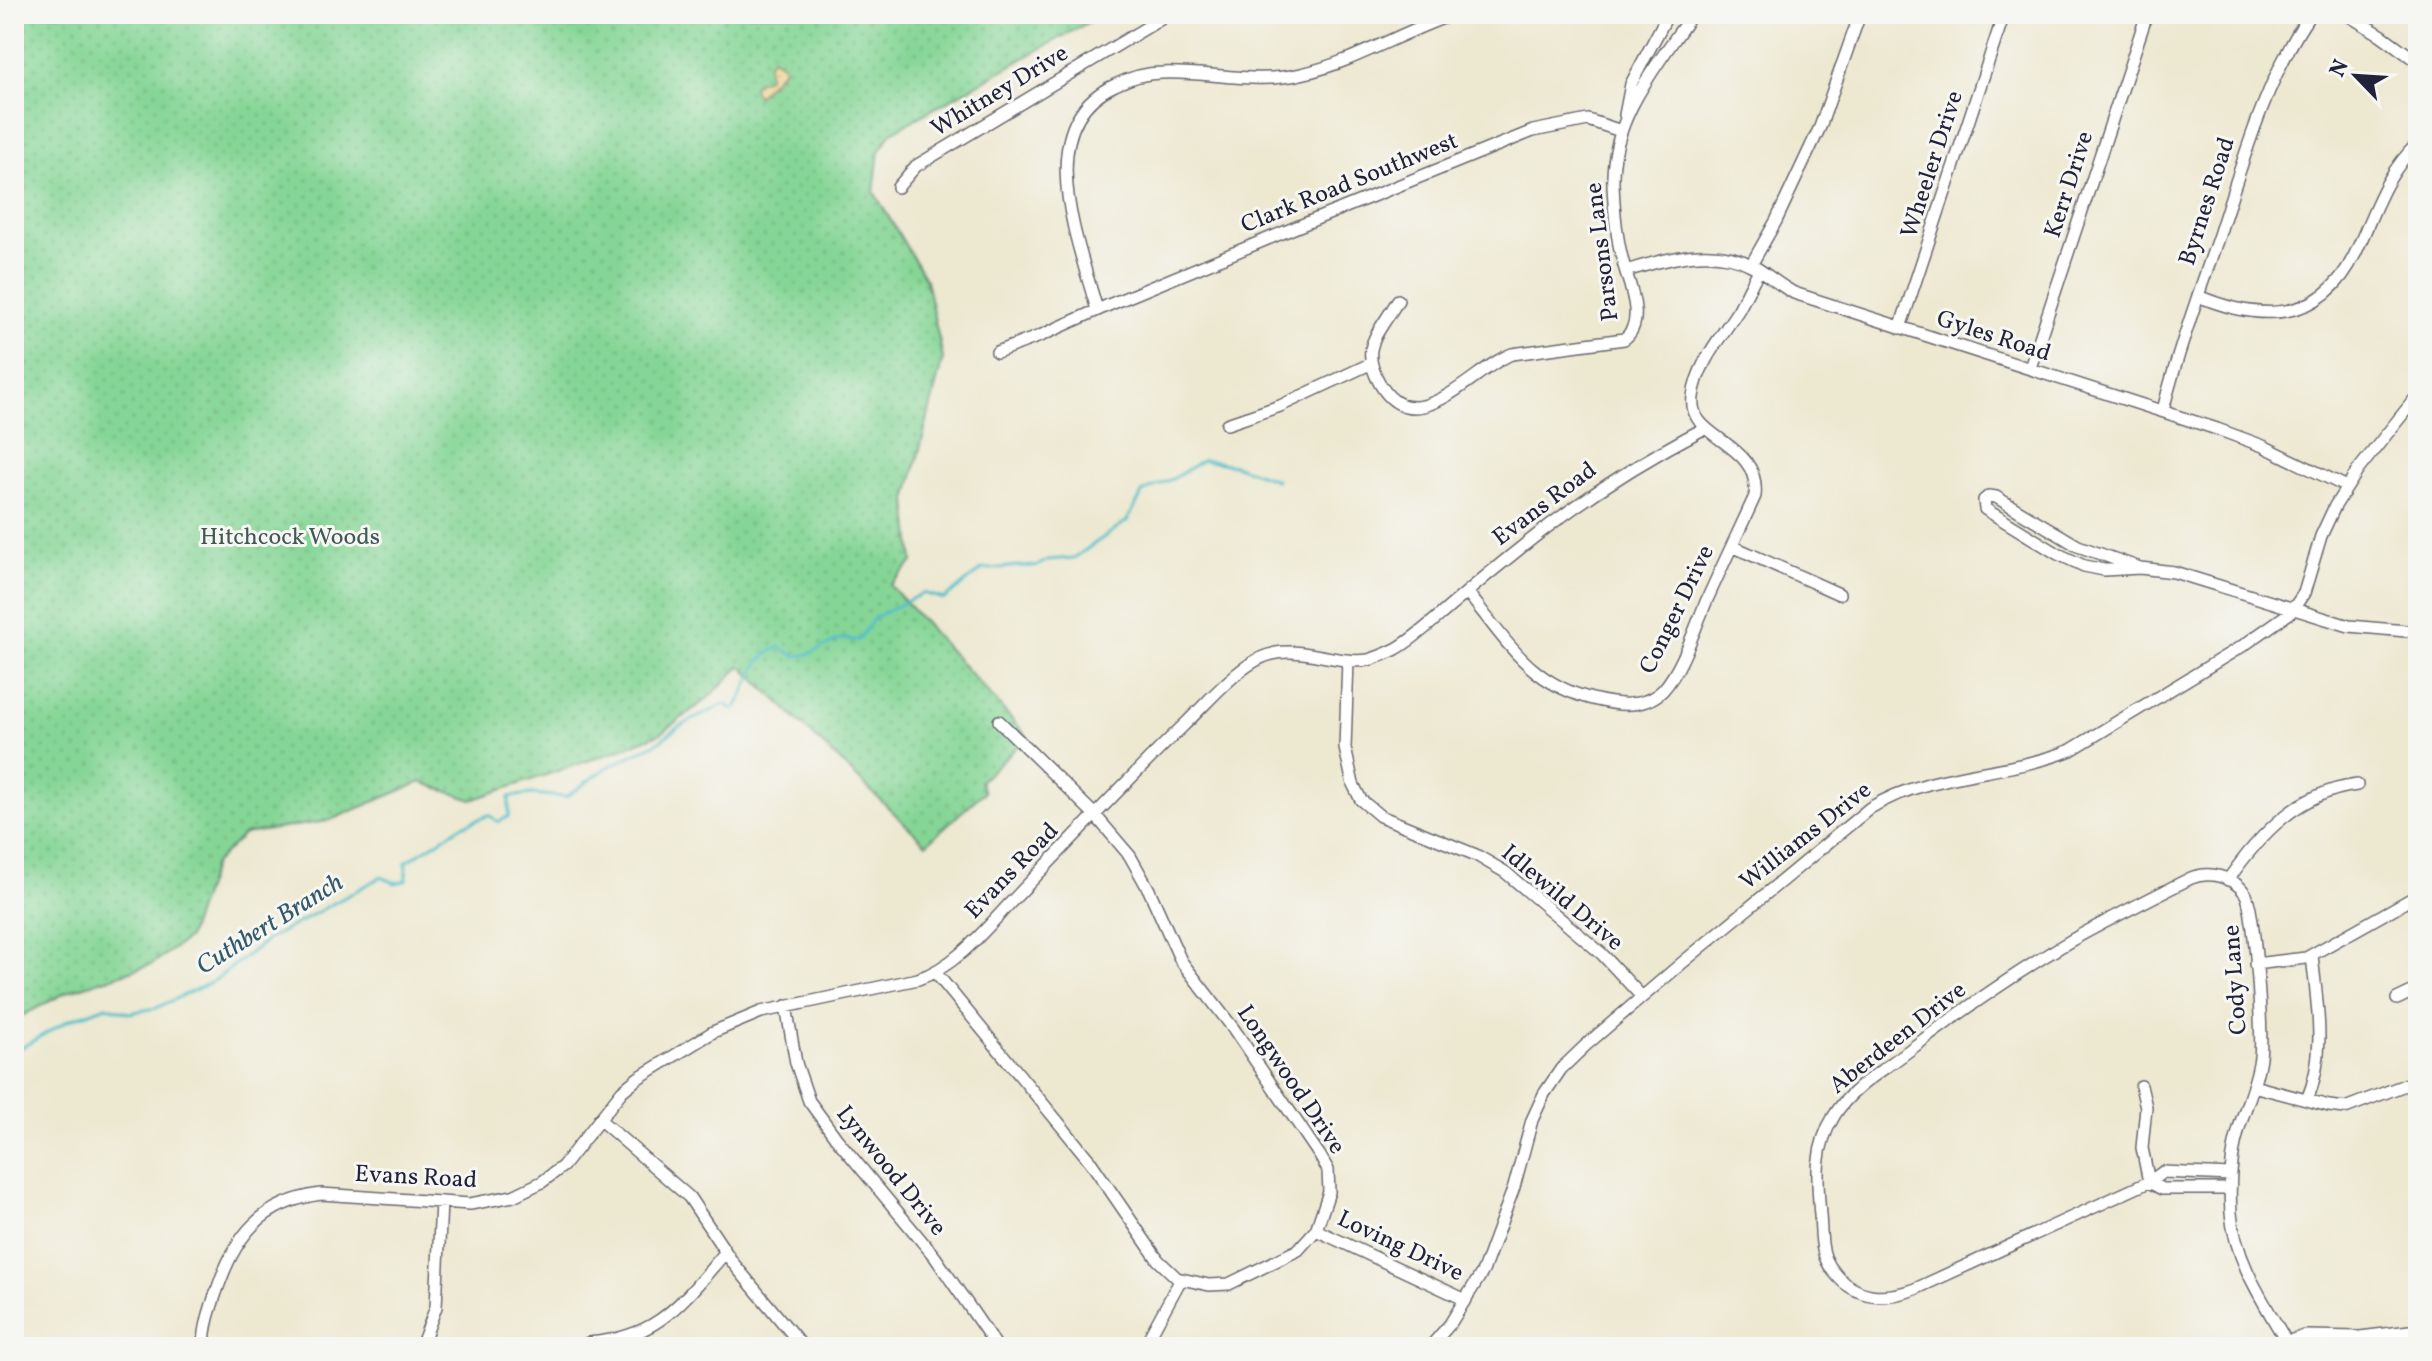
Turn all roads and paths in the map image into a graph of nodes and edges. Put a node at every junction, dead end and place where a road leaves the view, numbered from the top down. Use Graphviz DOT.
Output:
graph roads {
  1 [pos="1169,14"];
  2 [pos="1454,14"];
  3 [pos="1668,14"];
  4 [pos="1692,14"];
  5 [pos="1860,14"];
  6 [pos="2004,14"];
  7 [pos="2147,14"];
  8 [pos="2310,14"];
  9 [pos="2346,14"];
  10 [pos="2418,62"];
  11 [pos="1623,126"];
  12 [pos="2418,143"];
  13 [pos="898,187"];
  14 [pos="1755,268"];
  15 [pos="1626,271"];
  16 [pos="2198,296"];
  17 [pos="1398,300"];
  18 [pos="1097,310"];
  19 [pos="1900,328"];
  20 [pos="997,352"];
  21 [pos="1370,364"];
  22 [pos="2030,368"];
  23 [pos="2418,395"];
  24 [pos="2163,410"];
  25 [pos="1227,424"];
  26 [pos="1705,428"];
  27 [pos="2347,487"];
  28 [pos="1732,546"];
  29 [pos="2140,568"];
  30 [pos="1467,592"];
  31 [pos="1839,594"];
  32 [pos="2295,608"];
  33 [pos="2418,632"];
  34 [pos="1348,660"];
  35 [pos="999,721"];
  36 [pos="2357,785"];
  37 [pos="1095,815"];
  38 [pos="2228,880"];
  39 [pos="2418,895"];
  40 [pos="2312,955"];
  41 [pos="2255,964"];
  42 [pos="935,972"];
  43 [pos="2418,989"];
  44 [pos="1642,997"];
  45 [pos="2397,999"];
  46 [pos="786,1006"];
  47 [pos="2418,1080"];
  48 [pos="2141,1086"];
  49 [pos="2253,1086"];
  50 [pos="2307,1100"];
  51 [pos="599,1119"];
  52 [pos="2231,1175"];
  53 [pos="2149,1182"];
  54 [pos="2230,1189"];
  55 [pos="441,1202"];
  56 [pos="1316,1230"];
  57 [pos="725,1253"];
  58 [pos="1181,1279"];
  59 [pos="1466,1300"];
  60 [pos="2418,1330"];
  61 [pos="2286,1341"];
  62 [pos="588,1343"];
  63 [pos="204,1347"];
  64 [pos="421,1347"];
  65 [pos="803,1347"];
  66 [pos="997,1347"];
  67 [pos="1144,1347"];
  68 [pos="1430,1347"];
  69 [pos="2273,1347"];
  1 -- 13 [label="street, Whitney Drive"];
  2 -- 18 [label="street"];
  3 -- 11 [label="street, Parsons Lane"];
  4 -- 11 [label="street"];
  5 -- 14 [label="street"];
  6 -- 19 [label="street, Wheeler Drive"];
  7 -- 22 [label="street, Kerr Drive"];
  8 -- 16 [label="street, Byrnes Road"];
  9 -- 10 [label="street"];
  11 -- 15 [label="street, Parsons Lane"];
  11 -- 18 [label="street, Clark Road Southwest"];
  12 -- 16 [label="street"];
  14 -- 15 [label="street, Gyles Road"];
  14 -- 19 [label="street, Gyles Road"];
  14 -- 26 [label="street"];
  15 -- 21 [label="street, Parsons Lane"];
  16 -- 24 [label="street, Byrnes Road"];
  17 -- 21 [label="street"];
  18 -- 20 [label="street, Clark Road Southwest"];
  19 -- 22 [label="street, Gyles Road"];
  21 -- 25 [label="street"];
  22 -- 24 [label="street, Gyles Road"];
  23 -- 27 [label="street"];
  24 -- 27 [label="street, Gyles Road"];
  26 -- 28 [label="street, Conger Drive"];
  26 -- 30 [label="street, Evans Road"];
  27 -- 32 [label="street"];
  28 -- 30 [label="street, Conger Drive"];
  28 -- 31 [label="street"];
  29 -- 29 [label="street"];
  29 -- 32 [label="street"];
  30 -- 34 [label="street, Evans Road"];
  32 -- 33 [label="street"];
  32 -- 44 [label="street, Williams Drive"];
  34 -- 37 [label="street, Evans Road"];
  34 -- 44 [label="street, Idlewild Drive"];
  35 -- 37 [label="street, Longwood Drive"];
  36 -- 38 [label="street"];
  37 -- 42 [label="street, Evans Road"];
  37 -- 56 [label="street, Longwood Drive"];
  38 -- 41 [label="street, Cody Lane"];
  38 -- 53 [label="street, Aberdeen Drive"];
  39 -- 40 [label="street"];
  40 -- 41 [label="street"];
  40 -- 50 [label="street"];
  41 -- 49 [label="street, Cody Lane"];
  42 -- 46 [label="street, Evans Road"];
  42 -- 58 [label="street"];
  43 -- 45 [label="street"];
  44 -- 59 [label="street, Williams Drive"];
  46 -- 51 [label="street, Evans Road"];
  46 -- 66 [label="street, Lynwood Drive"];
  47 -- 50 [label="street"];
  48 -- 53 [label="street"];
  49 -- 50 [label="street"];
  49 -- 52 [label="street, Cody Lane"];
  51 -- 55 [label="street, Evans Road"];
  51 -- 57 [label="street"];
  52 -- 53 [label="street, Aberdeen Drive"];
  52 -- 54 [label="street, Cody Lane"];
  53 -- 54 [label="street"];
  54 -- 61 [label="street"];
  55 -- 63 [label="street, Evans Road"];
  55 -- 64 [label="street"];
  56 -- 58 [label="street"];
  56 -- 59 [label="street, Loving Drive"];
  57 -- 62 [label="street"];
  57 -- 65 [label="street"];
  58 -- 67 [label="street"];
  59 -- 68 [label="street, Williams Drive"];
  60 -- 61 [label="street"];
  61 -- 69 [label="street"];
}
